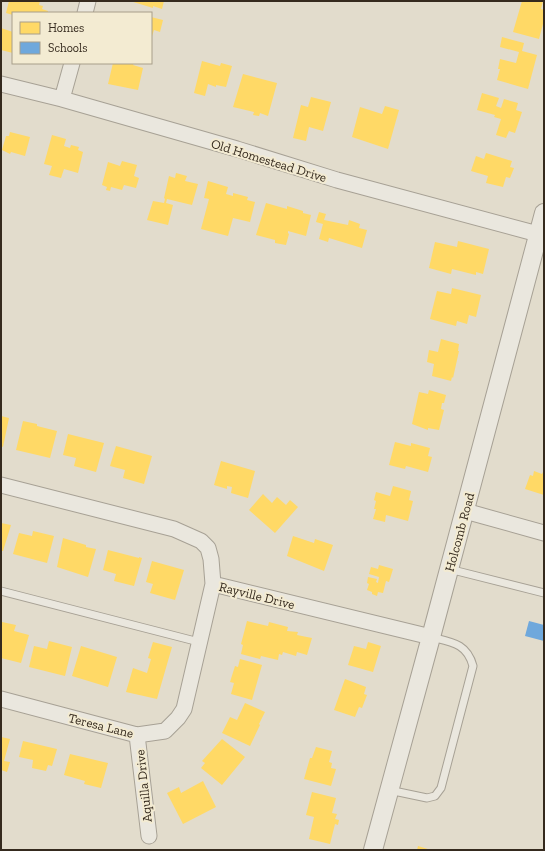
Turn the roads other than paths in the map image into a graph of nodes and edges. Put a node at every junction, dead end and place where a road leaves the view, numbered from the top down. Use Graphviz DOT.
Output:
graph roads {
  1 [pos="88,1"];
  2 [pos="85,12"];
  3 [pos="72,64"];
  4 [pos="1,84"];
  5 [pos="62,100"];
  6 [pos="544,213"];
  7 [pos="539,243"];
  8 [pos="1,485"];
  9 [pos="465,511"];
  10 [pos="544,533"];
  11 [pos="449,568"];
  12 [pos="212,584"];
  13 [pos="1,591"];
  14 [pos="544,593"];
  15 [pos="431,637"];
  16 [pos="199,642"];
  17 [pos="1,699"];
  18 [pos="137,735"];
  19 [pos="389,790"];
  20 [pos="149,836"];
  21 [pos="373,850"];
  1 -- 2 [label="street"];
  3 -- 5 [label="street"];
  4 -- 5 [label="street, Old Homestead Drive"];
  5 -- 7 [label="street, Old Homestead Drive"];
  6 -- 7 [label="street, Holcomb Road"];
  7 -- 9 [label="street, Holcomb Road"];
  8 -- 12 [label="street, Rayville Drive"];
  9 -- 10 [label="street"];
  9 -- 11 [label="street, Holcomb Road"];
  11 -- 14 [label="lane"];
  11 -- 15 [label="street, Holcomb Road"];
  12 -- 15 [label="street, Rayville Drive"];
  12 -- 16 [label="street, Teresa Lane"];
  13 -- 16 [label="lane"];
  15 -- 19 [label="street, Holcomb Road"];
  15 -- 19 [label="lane"];
  16 -- 18 [label="street, Teresa Lane"];
  17 -- 18 [label="street, Teresa Lane"];
  18 -- 20 [label="street, Aquilla Drive"];
  19 -- 21 [label="street, Holcomb Road"];
}
